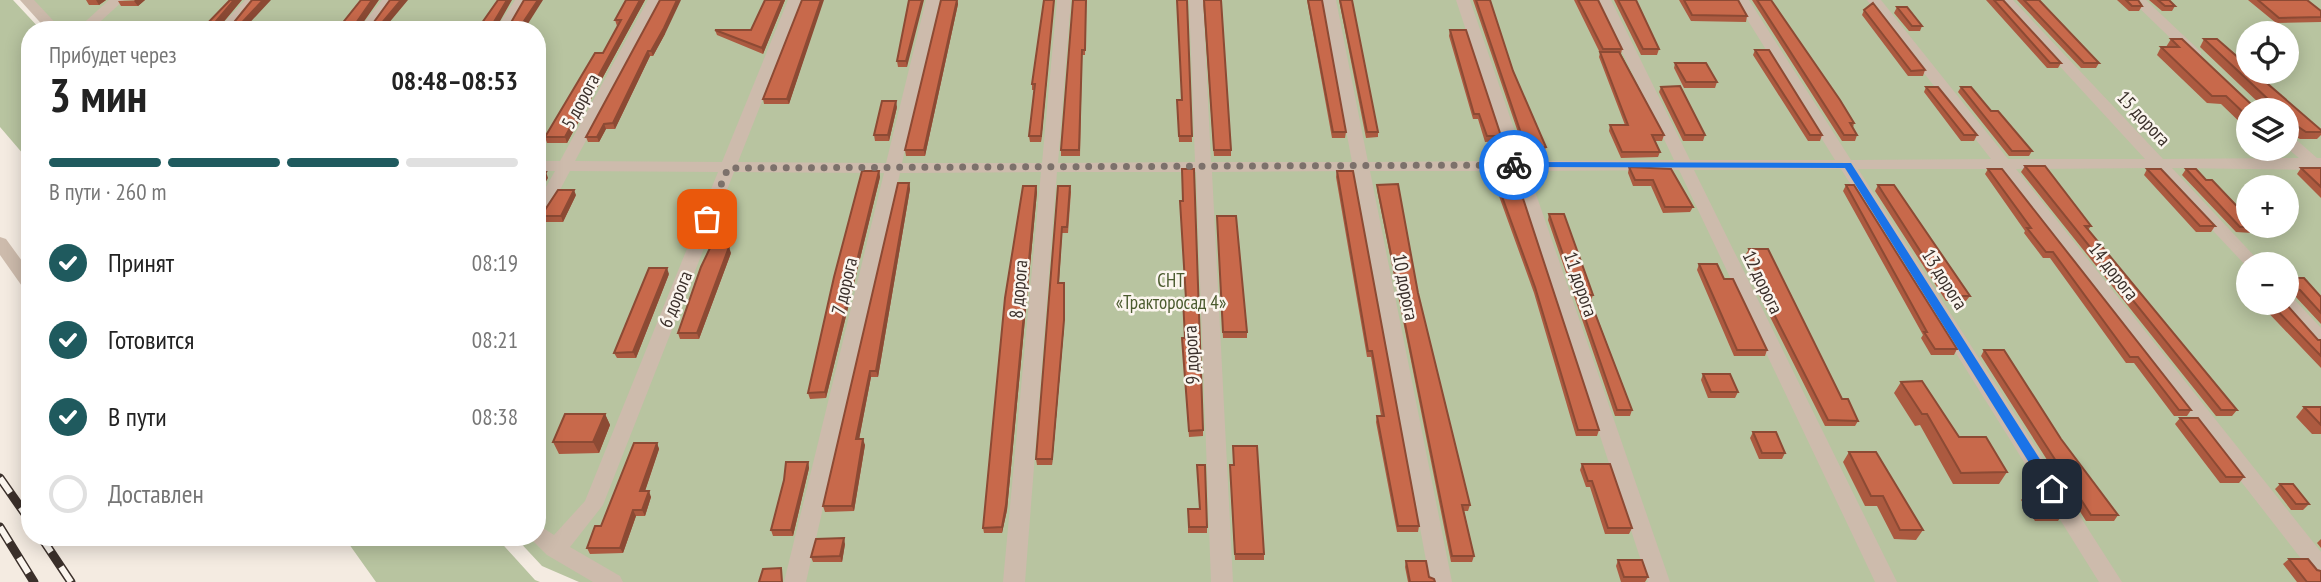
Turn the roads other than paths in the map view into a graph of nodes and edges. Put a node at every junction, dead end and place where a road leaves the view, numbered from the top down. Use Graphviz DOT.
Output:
graph roads {
  1 [pos="27,0"];
  2 [pos="117,0"];
  3 [pos="252,0"];
  4 [pos="389,0"];
  5 [pos="523,0"];
  6 [pos="655,0"];
  7 [pos="795,0"];
  8 [pos="933,0"];
  9 [pos="1064,0"];
  10 [pos="1196,0"];
  11 [pos="1329,0"];
  12 [pos="1463,0"];
  13 [pos="1604,0"];
  14 [pos="1742,0"];
  15 [pos="1874,0"];
  16 [pos="2006,0"];
  17 [pos="2137,0"];
  18 [pos="47,21"];
  19 [pos="93,21"];
  20 [pos="232,21"];
  21 [pos="372,21"];
  22 [pos="508,21"];
  23 [pos="2207,64"];
  24 [pos="2299,149"];
  25 [pos="2158,163"];
  26 [pos="2003,164"];
  27 [pos="568,165"];
  28 [pos="1361,165"];
  29 [pos="1519,165"];
  30 [pos="1682,165"];
  31 [pos="1848,165"];
  32 [pos="2318,165"];
  33 [pos="546,166"];
  34 [pos="1050,167"];
  35 [pos="1204,167"];
  36 [pos="728,168"];
  37 [pos="894,168"];
  38 [pos="546,203"];
  39 [pos="0,243"];
  40 [pos="2241,252"];
  41 [pos="21,272"];
  42 [pos="2299,315"];
  43 [pos="2321,339"];
  44 [pos="546,541"];
  45 [pos="555,549"];
  46 [pos="2321,568"];
  47 [pos="611,582"];
  48 [pos="795,582"];
  49 [pos="1014,582"];
  50 [pos="1222,582"];
  51 [pos="1441,582"];
  52 [pos="1659,582"];
  53 [pos="1886,582"];
  54 [pos="2111,582"];
  1 -- 18 [label="street"];
  2 -- 19 [label="street"];
  3 -- 20 [label="street"];
  4 -- 21 [label="street"];
  5 -- 22 [label="street"];
  6 -- 27 [label="street, 5 дорога"];
  7 -- 36 [label="street, 6 дорога"];
  8 -- 37 [label="street, 7 дорога"];
  9 -- 34 [label="street, 8 дорога"];
  10 -- 35 [label="street, 9 дорога"];
  11 -- 28 [label="street, 10 дорога"];
  12 -- 29 [label="street, 11 дорога"];
  13 -- 30 [label="street, 12 дорога"];
  14 -- 31 [label="street, 13 дорога"];
  15 -- 26 [label="street, 14 дорога"];
  16 -- 25 [label="street, 15 дорога"];
  17 -- 23 [label="street"];
  24 -- 32 [label="street"];
  25 -- 26 [label="street"];
  25 -- 32 [label="street"];
  25 -- 40 [label="street, 15 дорога"];
  26 -- 31 [label="street"];
  26 -- 46 [label="street, 14 дорога"];
  27 -- 33 [label="street"];
  27 -- 36 [label="street"];
  27 -- 38 [label="street, 5 дорога"];
  28 -- 29 [label="street"];
  28 -- 35 [label="street"];
  28 -- 51 [label="street, 10 дорога"];
  29 -- 30 [label="street"];
  29 -- 52 [label="street, 11 дорога"];
  30 -- 31 [label="street"];
  30 -- 53 [label="street, 12 дорога"];
  31 -- 54 [label="street, 13 дорога"];
  34 -- 35 [label="street"];
  34 -- 37 [label="street"];
  34 -- 49 [label="street, 8 дорога"];
  35 -- 50 [label="street, 9 дорога"];
  36 -- 37 [label="street"];
  36 -- 45 [label="street, 6 дорога"];
  37 -- 48 [label="street, 7 дорога"];
  39 -- 41 [label="street"];
  42 -- 43 [label="street"];
  44 -- 45 [label="street"];
  45 -- 47 [label="street"];
}
